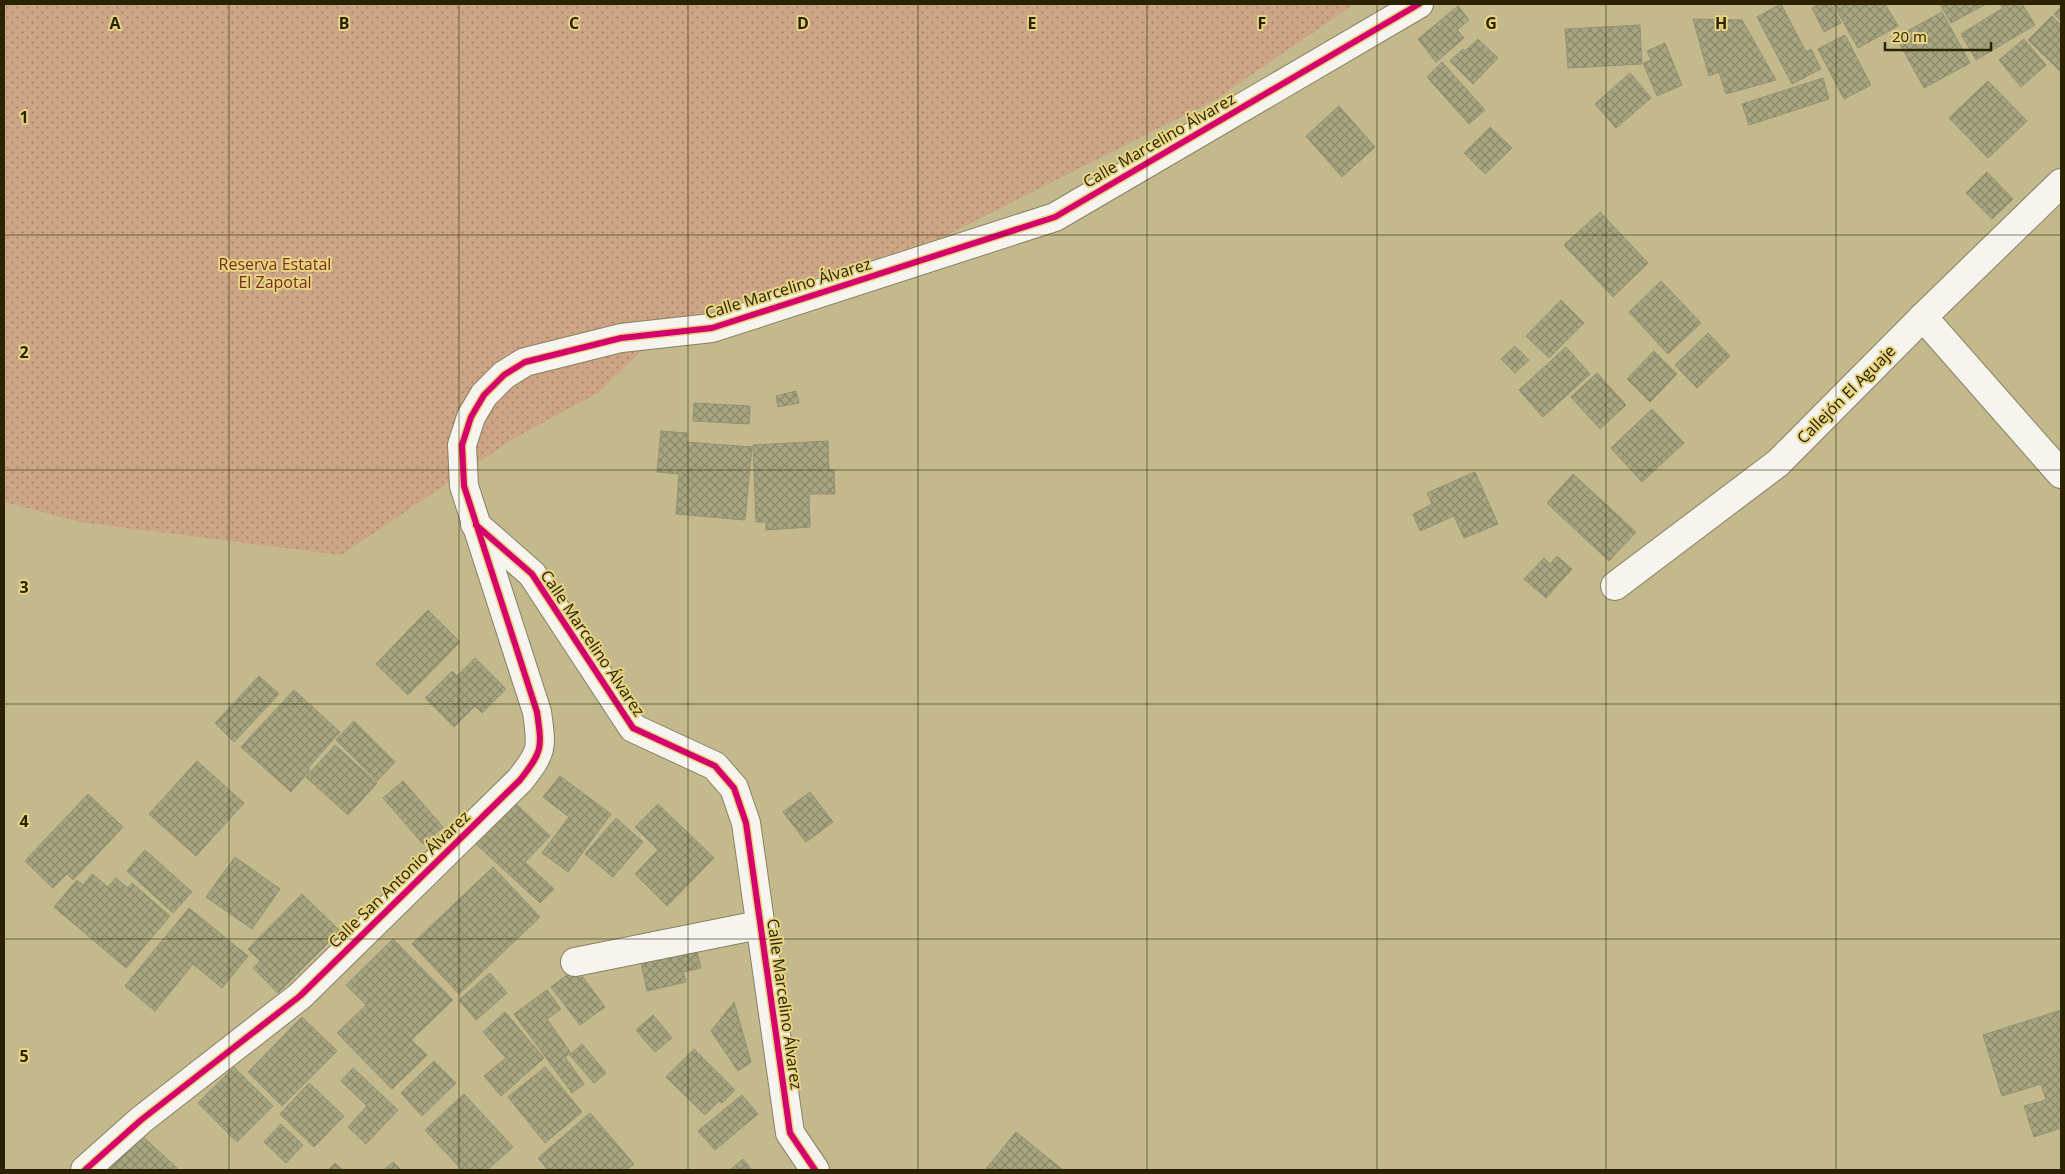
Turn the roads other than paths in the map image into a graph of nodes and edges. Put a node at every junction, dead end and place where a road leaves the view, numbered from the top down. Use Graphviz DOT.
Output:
graph roads {
  1 [pos="1419,4"];
  2 [pos="2061,183"];
  3 [pos="1923,318"];
  4 [pos="2061,474"];
  5 [pos="474,523"];
  6 [pos="1615,586"];
  7 [pos="759,925"];
  8 [pos="575,962"];
  9 [pos="86,1170"];
  10 [pos="816,1170"];
  1 -- 5 [label="street, Calle Marcelino Álvarez"];
  2 -- 3 [label="street, Callejón El Aguaje"];
  3 -- 4 [label="street"];
  3 -- 6 [label="street, Callejón El Aguaje"];
  5 -- 7 [label="street, Calle Marcelino Álvarez"];
  5 -- 9 [label="street, Calle San Antonio Álvarez"];
  7 -- 8 [label="street"];
  7 -- 10 [label="street, Calle Marcelino Álvarez"];
}
